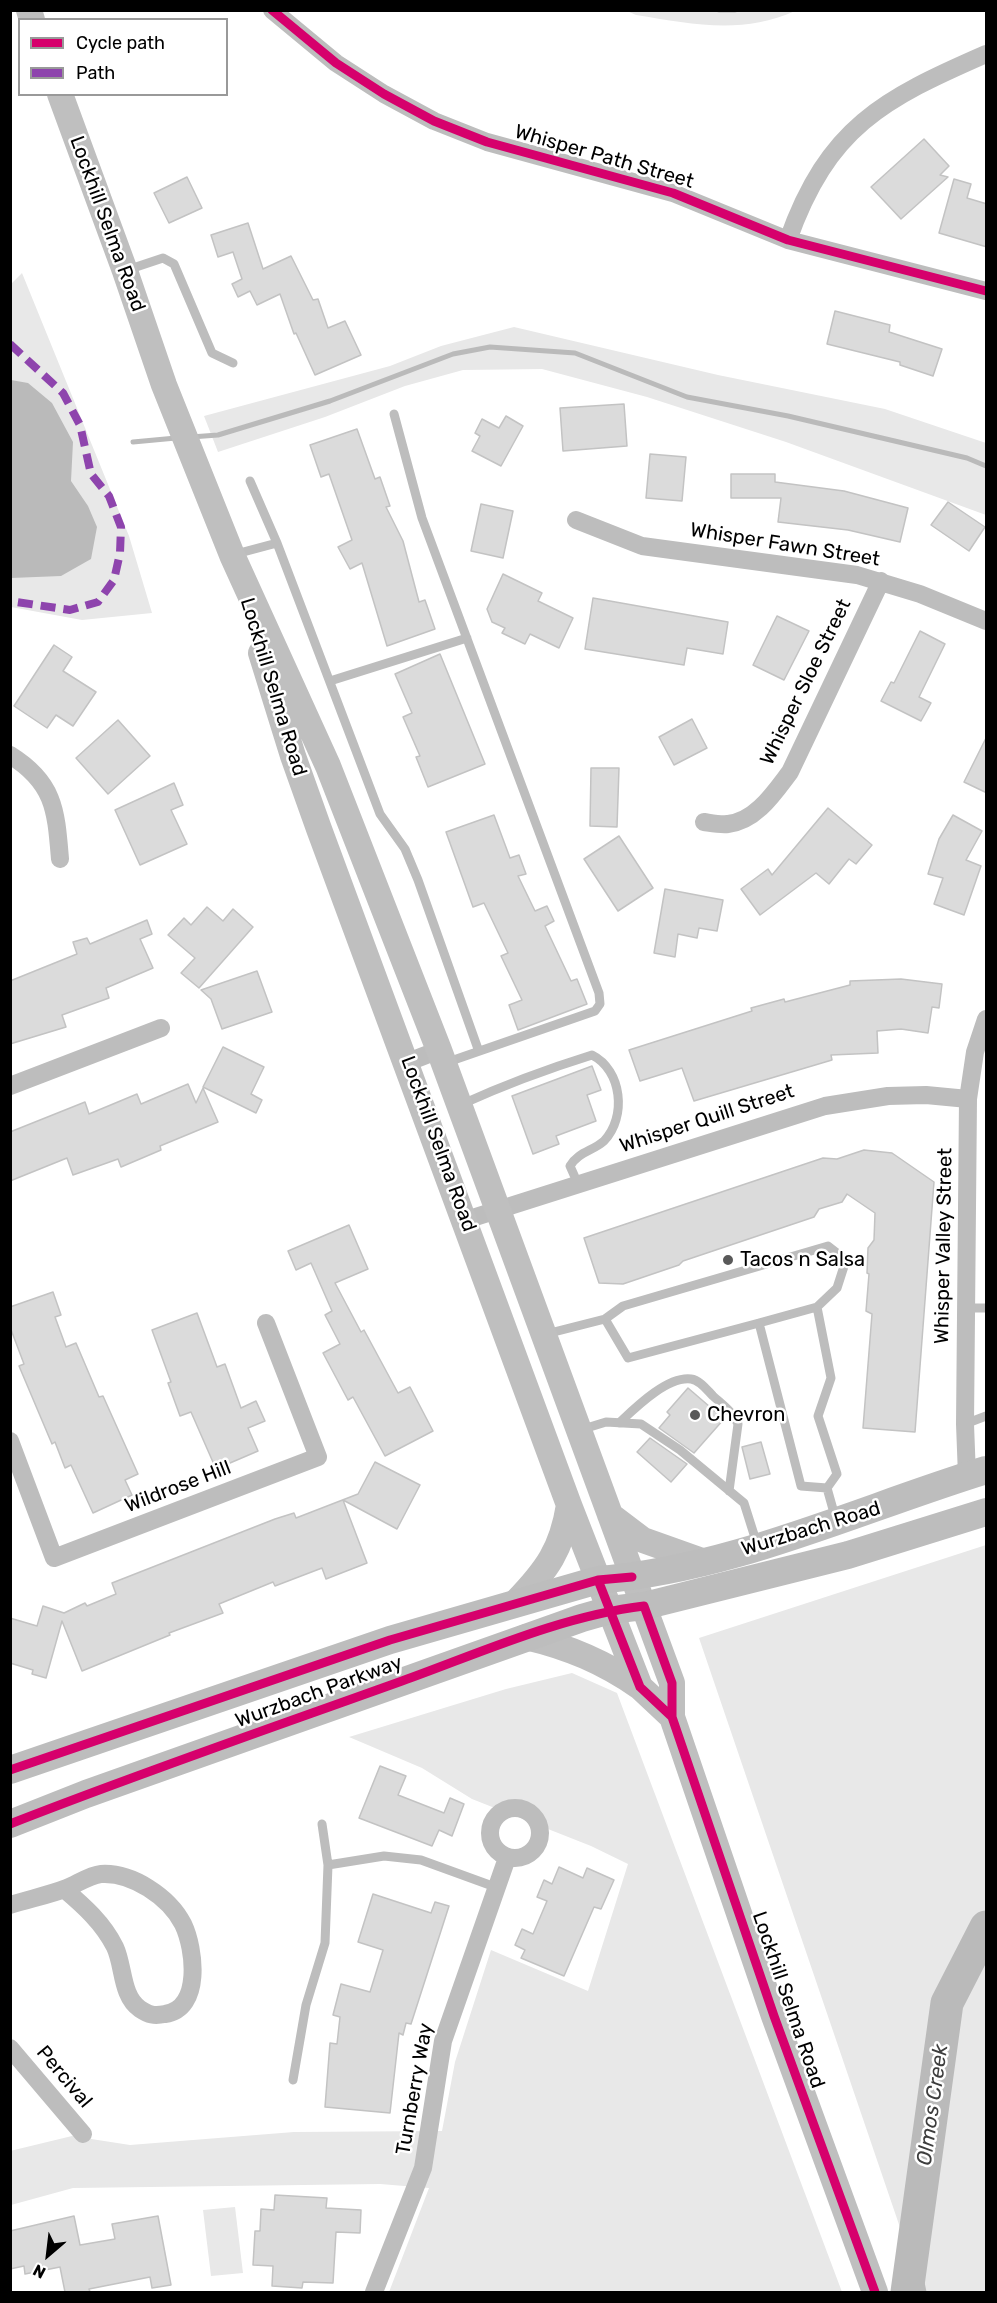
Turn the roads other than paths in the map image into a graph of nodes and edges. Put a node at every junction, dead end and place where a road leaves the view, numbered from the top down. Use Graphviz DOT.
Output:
graph roads {
  1 [pos="272,10"];
  2 [pos="987,54"];
  3 [pos="61,96"];
  4 [pos="788,240"];
  5 [pos="125,271"];
  6 [pos="987,291"];
  7 [pos="233,363"];
  8 [pos="394,414"];
  9 [pos="250,481"];
  10 [pos="576,520"];
  11 [pos="277,543"];
  12 [pos="232,555"];
  13 [pos="881,581"];
  14 [pos="987,621"];
  15 [pos="467,638"];
  16 [pos="330,681"];
  17 [pos="10,755"];
  18 [pos="704,822"];
  19 [pos="60,859"];
  20 [pos="987,1019"];
  21 [pos="161,1028"];
  22 [pos="478,1049"];
  23 [pos="442,1056"];
  24 [pos="408,1062"];
  25 [pos="10,1086"];
  26 [pos="968,1099"];
  27 [pos="460,1105"];
  28 [pos="578,1184"];
  29 [pos="500,1209"];
  30 [pos="466,1220"];
  31 [pos="817,1307"];
  32 [pos="966,1308"];
  33 [pos="987,1308"];
  34 [pos="604,1319"];
  35 [pos="266,1323"];
  36 [pos="759,1323"];
  37 [pos="544,1335"];
  38 [pos="511,1343"];
  39 [pos="987,1416"];
  40 [pos="619,1423"];
  41 [pos="965,1424"];
  42 [pos="579,1431"];
  43 [pos="10,1441"];
  44 [pos="980,1477"];
  45 [pos="827,1488"];
  46 [pos="729,1491"];
  47 [pos="569,1504"];
  48 [pos="987,1512"];
  49 [pos="608,1514"];
  50 [pos="837,1522"];
  51 [pos="758,1546"];
  52 [pos="870,1548"];
  53 [pos="702,1561"];
  54 [pos="632,1577"];
  55 [pos="598,1580"];
  56 [pos="516,1602"];
  57 [pos="644,1606"];
  58 [pos="610,1610"];
  59 [pos="526,1637"];
  60 [pos="640,1687"];
  61 [pos="672,1718"];
  62 [pos="10,1770"];
  63 [pos="10,1824"];
  64 [pos="322,1824"];
  65 [pos="507,1858"];
  66 [pos="328,1865"];
  67 [pos="498,1888"];
  68 [pos="64,1889"];
  69 [pos="10,1905"];
  70 [pos="10,2048"];
  71 [pos="293,2080"];
  72 [pos="83,2134"];
  73 [pos="374,2292"];
  74 [pos="875,2292"];
  1 -- 4 [label="street, Whisper Path Street"];
  2 -- 4 [label="street"];
  3 -- 5 [label="main road, Lockhill Selma Road"];
  4 -- 6 [label="street, Whisper Path Street"];
  5 -- 7 [label="lane"];
  5 -- 12 [label="main road, Lockhill Selma Road"];
  8 -- 15 [label="lane"];
  9 -- 11 [label="lane"];
  10 -- 13 [label="street, Whisper Fawn Street"];
  11 -- 12 [label="lane"];
  11 -- 16 [label="lane"];
  12 -- 23 [label="main road, Lockhill Selma Road"];
  12 -- 24 [label="main road, Lockhill Selma Road"];
  13 -- 14 [label="street, Whisper Fawn Street"];
  13 -- 18 [label="street, Whisper Sloe Street"];
  15 -- 16 [label="lane"];
  15 -- 22 [label="lane"];
  16 -- 22 [label="lane"];
  17 -- 19 [label="street"];
  20 -- 26 [label="street, Whisper Valley Street"];
  21 -- 25 [label="street"];
  22 -- 23 [label="lane"];
  23 -- 24 [label="street"];
  23 -- 27 [label="main road, Lockhill Selma Road"];
  24 -- 30 [label="main road, Lockhill Selma Road"];
  26 -- 28 [label="street, Whisper Quill Street"];
  26 -- 32 [label="street, Whisper Valley Street"];
  27 -- 28 [label="lane"];
  27 -- 29 [label="main road, Lockhill Selma Road"];
  28 -- 29 [label="street, Whisper Quill Street"];
  29 -- 30 [label="street, Whisper Quill Street"];
  29 -- 37 [label="main road, Lockhill Selma Road"];
  30 -- 38 [label="main road, Lockhill Selma Road"];
  31 -- 34 [label="lane"];
  31 -- 36 [label="lane"];
  31 -- 45 [label="lane"];
  32 -- 33 [label="lane"];
  32 -- 41 [label="street, Whisper Valley Street"];
  34 -- 36 [label="lane"];
  34 -- 37 [label="lane"];
  35 -- 43 [label="street, Wildrose Hill"];
  36 -- 45 [label="lane"];
  37 -- 38 [label="main road"];
  37 -- 42 [label="main road, Lockhill Selma Road"];
  38 -- 47 [label="main road, Lockhill Selma Road"];
  39 -- 41 [label="lane"];
  40 -- 42 [label="lane"];
  40 -- 46 [label="lane"];
  40 -- 46 [label="lane"];
  41 -- 44 [label="street, Whisper Valley Street"];
  42 -- 49 [label="main road, Lockhill Selma Road"];
  44 -- 50 [label="main road, Wurzbach Road"];
  44 -- 52 [label="main road"];
  45 -- 50 [label="lane"];
  46 -- 51 [label="lane"];
  47 -- 55 [label="main road, Lockhill Selma Road"];
  47 -- 56 [label="main road"];
  48 -- 52 [label="main road, Wurzbach Road"];
  49 -- 53 [label="main road"];
  49 -- 54 [label="main road, Lockhill Selma Road"];
  50 -- 51 [label="main road, Wurzbach Road"];
  51 -- 53 [label="main road, Wurzbach Road"];
  52 -- 57 [label="main road, Wurzbach Road"];
  53 -- 54 [label="main road, Wurzbach Road"];
  54 -- 55 [label="main road, Wurzbach Parkway"];
  54 -- 57 [label="main road, Lockhill Selma Road"];
  55 -- 56 [label="main road, Wurzbach Parkway"];
  55 -- 58 [label="main road, Lockhill Selma Road"];
  56 -- 62 [label="main road, Wurzbach Parkway"];
  57 -- 58 [label="main road, Wurzbach Parkway"];
  57 -- 61 [label="main road, Lockhill Selma Road"];
  58 -- 59 [label="main road, Wurzbach Parkway"];
  58 -- 60 [label="main road, Lockhill Selma Road"];
  59 -- 60 [label="main road"];
  59 -- 63 [label="main road, Wurzbach Parkway"];
  60 -- 61 [label="main road, Lockhill Selma Road"];
  61 -- 74 [label="main road, Lockhill Selma Road"];
  64 -- 66 [label="lane"];
  65 -- 67 [label="street, Turnberry Way"];
  66 -- 67 [label="lane"];
  66 -- 71 [label="lane"];
  67 -- 73 [label="street, Turnberry Way"];
  68 -- 68 [label="street"];
  68 -- 69 [label="street"];
  70 -- 72 [label="street, Percival"];
}
